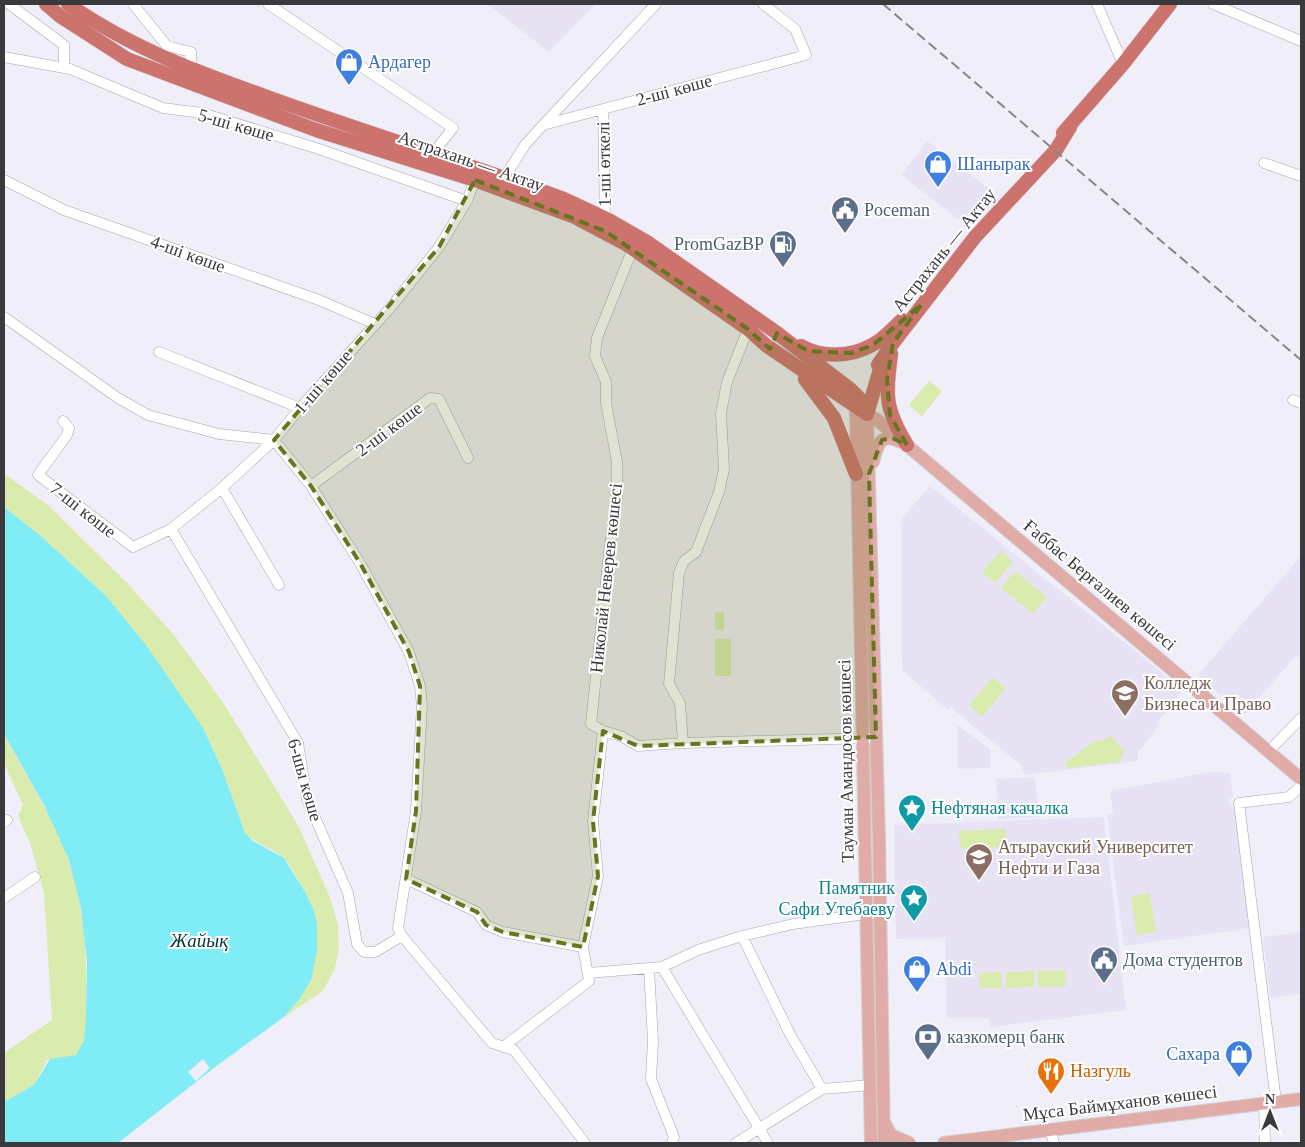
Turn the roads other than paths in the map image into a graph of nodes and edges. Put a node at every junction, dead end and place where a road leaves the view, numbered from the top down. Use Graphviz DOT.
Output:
graph roads {
  1 [pos="9,4"];
  2 [pos="46,4"];
  3 [pos="68,4"];
  4 [pos="133,4"];
  5 [pos="268,4"];
  6 [pos="656,4"];
  7 [pos="763,4"];
  8 [pos="1097,4"];
  9 [pos="1108,4"];
  10 [pos="1170,4"];
  11 [pos="1212,4"];
  12 [pos="1102,14"];
  13 [pos="1301,41"];
  14 [pos="4,57"];
  15 [pos="1123,64"];
  16 [pos="64,68"];
  17 [pos="191,68"];
  18 [pos="603,110"];
  19 [pos="543,125"];
  20 [pos="428,159"];
  21 [pos="1264,164"];
  22 [pos="477,174"];
  23 [pos="1301,176"];
  24 [pos="504,178"];
  25 [pos="4,180"];
  26 [pos="467,201"];
  27 [pos="605,218"];
  28 [pos="632,248"];
  29 [pos="922,304"];
  30 [pos="4,317"];
  31 [pos="375,324"];
  32 [pos="748,328"];
  33 [pos="777,333"];
  34 [pos="892,343"];
  35 [pos="767,346"];
  36 [pos="160,352"];
  37 [pos="300,408"];
  38 [pos="865,409"];
  39 [pos="63,422"];
  40 [pos="274,440"];
  41 [pos="907,445"];
  42 [pos="468,458"];
  43 [pos="863,474"];
  44 [pos="311,486"];
  45 [pos="222,488"];
  46 [pos="171,528"];
  47 [pos="133,547"];
  48 [pos="279,585"];
  49 [pos="1301,718"];
  50 [pos="603,731"];
  51 [pos="870,738"];
  52 [pos="682,743"];
  53 [pos="1269,751"];
  54 [pos="1301,779"];
  55 [pos="1301,786"];
  56 [pos="35,877"];
  57 [pos="406,879"];
  58 [pos="4,898"];
  59 [pos="880,912"];
  60 [pos="867,913"];
  61 [pos="402,936"];
  62 [pos="742,936"];
  63 [pos="583,948"];
  64 [pos="662,967"];
  65 [pos="649,969"];
  66 [pos="588,973"];
  67 [pos="503,1047"];
  68 [pos="871,1085"];
  69 [pos="822,1088"];
  70 [pos="1301,1099"];
  71 [pos="1270,1102"];
  72 [pos="884,1119"];
  73 [pos="871,1124"];
  74 [pos="760,1129"];
  75 [pos="1050,1130"];
  76 [pos="585,1143"];
  77 [pos="672,1143"];
  78 [pos="736,1143"];
  79 [pos="768,1143"];
  80 [pos="864,1143"];
  81 [pos="871,1143"];
  82 [pos="884,1143"];
  83 [pos="909,1143"];
  84 [pos="944,1143"];
  85 [pos="1054,1143"];
  86 [pos="1265,1143"];
  1 -- 16 [label="street"];
  2 -- 20 [label="highway, Астрахань — Актау"];
  3 -- 17 [label="highway, Астрахань — Актау"];
  4 -- 17 [label="street"];
  5 -- 20 [label="street"];
  6 -- 19 [label="street"];
  7 -- 18 [label="street, 2-ші көше"];
  8 -- 12 [label="street"];
  9 -- 12 [label="street"];
  10 -- 15 [label="highway, Астрахань — Актау"];
  11 -- 13 [label="street"];
  12 -- 15 [label="street"];
  14 -- 16 [label="street, 5-шi көше"];
  15 -- 29 [label="highway, Астрахань — Актау"];
  16 -- 26 [label="street, 5-шi көше"];
  17 -- 20 [label="highway, Астрахань — Актау"];
  18 -- 19 [label="street, 2-ші көше"];
  18 -- 27 [label="street, 1-ші өткелі"];
  19 -- 24 [label="street"];
  20 -- 22 [label="highway, Астрахань — Актау"];
  21 -- 23 [label="street"];
  22 -- 24 [label="highway, Астрахань — Актау"];
  22 -- 26 [label="street, 1-ші көше"];
  22 -- 28 [label="highway, Астрахань — Актау"];
  24 -- 27 [label="highway, Астрахань — Актау"];
  25 -- 31 [label="street, 4-шi көше"];
  26 -- 31 [label="street, 1-ші көше"];
  27 -- 33 [label="highway, Астрахань — Актау"];
  28 -- 32 [label="highway, Астрахань — Актау"];
  28 -- 50 [label="street, Николай Неверев көшесі"];
  29 -- 33 [label="highway"];
  29 -- 34 [label="highway, Астрахань — Актау"];
  30 -- 40 [label="street"];
  31 -- 37 [label="street, 1-ші көше"];
  32 -- 35 [label="highway, Астрахань — Актау"];
  32 -- 52 [label="street"];
  33 -- 35 [label="highway"];
  33 -- 38 [label="highway, Астрахань — Актау"];
  34 -- 38 [label="highway, Астрахань — Актау"];
  34 -- 41 [label="highway"];
  35 -- 38 [label="highway, Астрахань — Актау"];
  35 -- 43 [label="highway"];
  36 -- 37 [label="street"];
  37 -- 40 [label="street, 1-ші көше"];
  38 -- 41 [label="main road, Ғаббас Берғалиев көшесі"];
  38 -- 43 [label="main road, Тауман Амандосов көшесі"];
  39 -- 47 [label="street, 7-шi көше"];
  40 -- 44 [label="street"];
  40 -- 45 [label="street, 1-ші көше"];
  41 -- 43 [label="main road"];
  41 -- 53 [label="main road, Ғаббас Берғалиев көшесі"];
  42 -- 44 [label="street, 2-ші көше"];
  43 -- 51 [label="main road, Тауман Амандосов көшесі"];
  44 -- 57 [label="street"];
  45 -- 46 [label="street, 1-ші көше"];
  45 -- 48 [label="street"];
  46 -- 47 [label="street, 1-ші көше"];
  46 -- 61 [label="street, 6-шы көше"];
  49 -- 53 [label="street"];
  50 -- 52 [label="street"];
  50 -- 63 [label="street"];
  51 -- 52 [label="street"];
  51 -- 59 [label="main road, Тауман Амандосов көшесі"];
  51 -- 60 [label="main road, Тауман Амандосов көшесі"];
  53 -- 54 [label="main road, Ғаббас Берғалиев көшесі"];
  55 -- 71 [label="street"];
  56 -- 58 [label="street"];
  57 -- 61 [label="street"];
  57 -- 63 [label="street"];
  59 -- 60 [label="street"];
  59 -- 72 [label="main road, Тауман Амандосов көшесі"];
  60 -- 62 [label="street"];
  60 -- 68 [label="main road, Тауман Амандосов көшесі"];
  61 -- 67 [label="street"];
  62 -- 64 [label="street"];
  62 -- 69 [label="street"];
  63 -- 66 [label="street"];
  64 -- 65 [label="street"];
  64 -- 74 [label="street"];
  65 -- 66 [label="street"];
  65 -- 77 [label="street"];
  66 -- 67 [label="street"];
  67 -- 76 [label="street"];
  68 -- 69 [label="street"];
  68 -- 73 [label="main road, Тауман Амандосов көшесі"];
  69 -- 74 [label="street"];
  70 -- 71 [label="main road, Мұса Баймұханов көшесі"];
  71 -- 75 [label="main road, Мұса Баймұханов көшесі"];
  71 -- 86 [label="street"];
  72 -- 82 [label="main road, Тауман Амандосов көшесі"];
  72 -- 83 [label="main road"];
  73 -- 80 [label="main road"];
  73 -- 81 [label="main road, Тауман Амандосов көшесі"];
  74 -- 78 [label="street"];
  74 -- 79 [label="street"];
  75 -- 84 [label="main road, Мұса Баймұханов көшесі"];
  75 -- 85 [label="street"];
}
